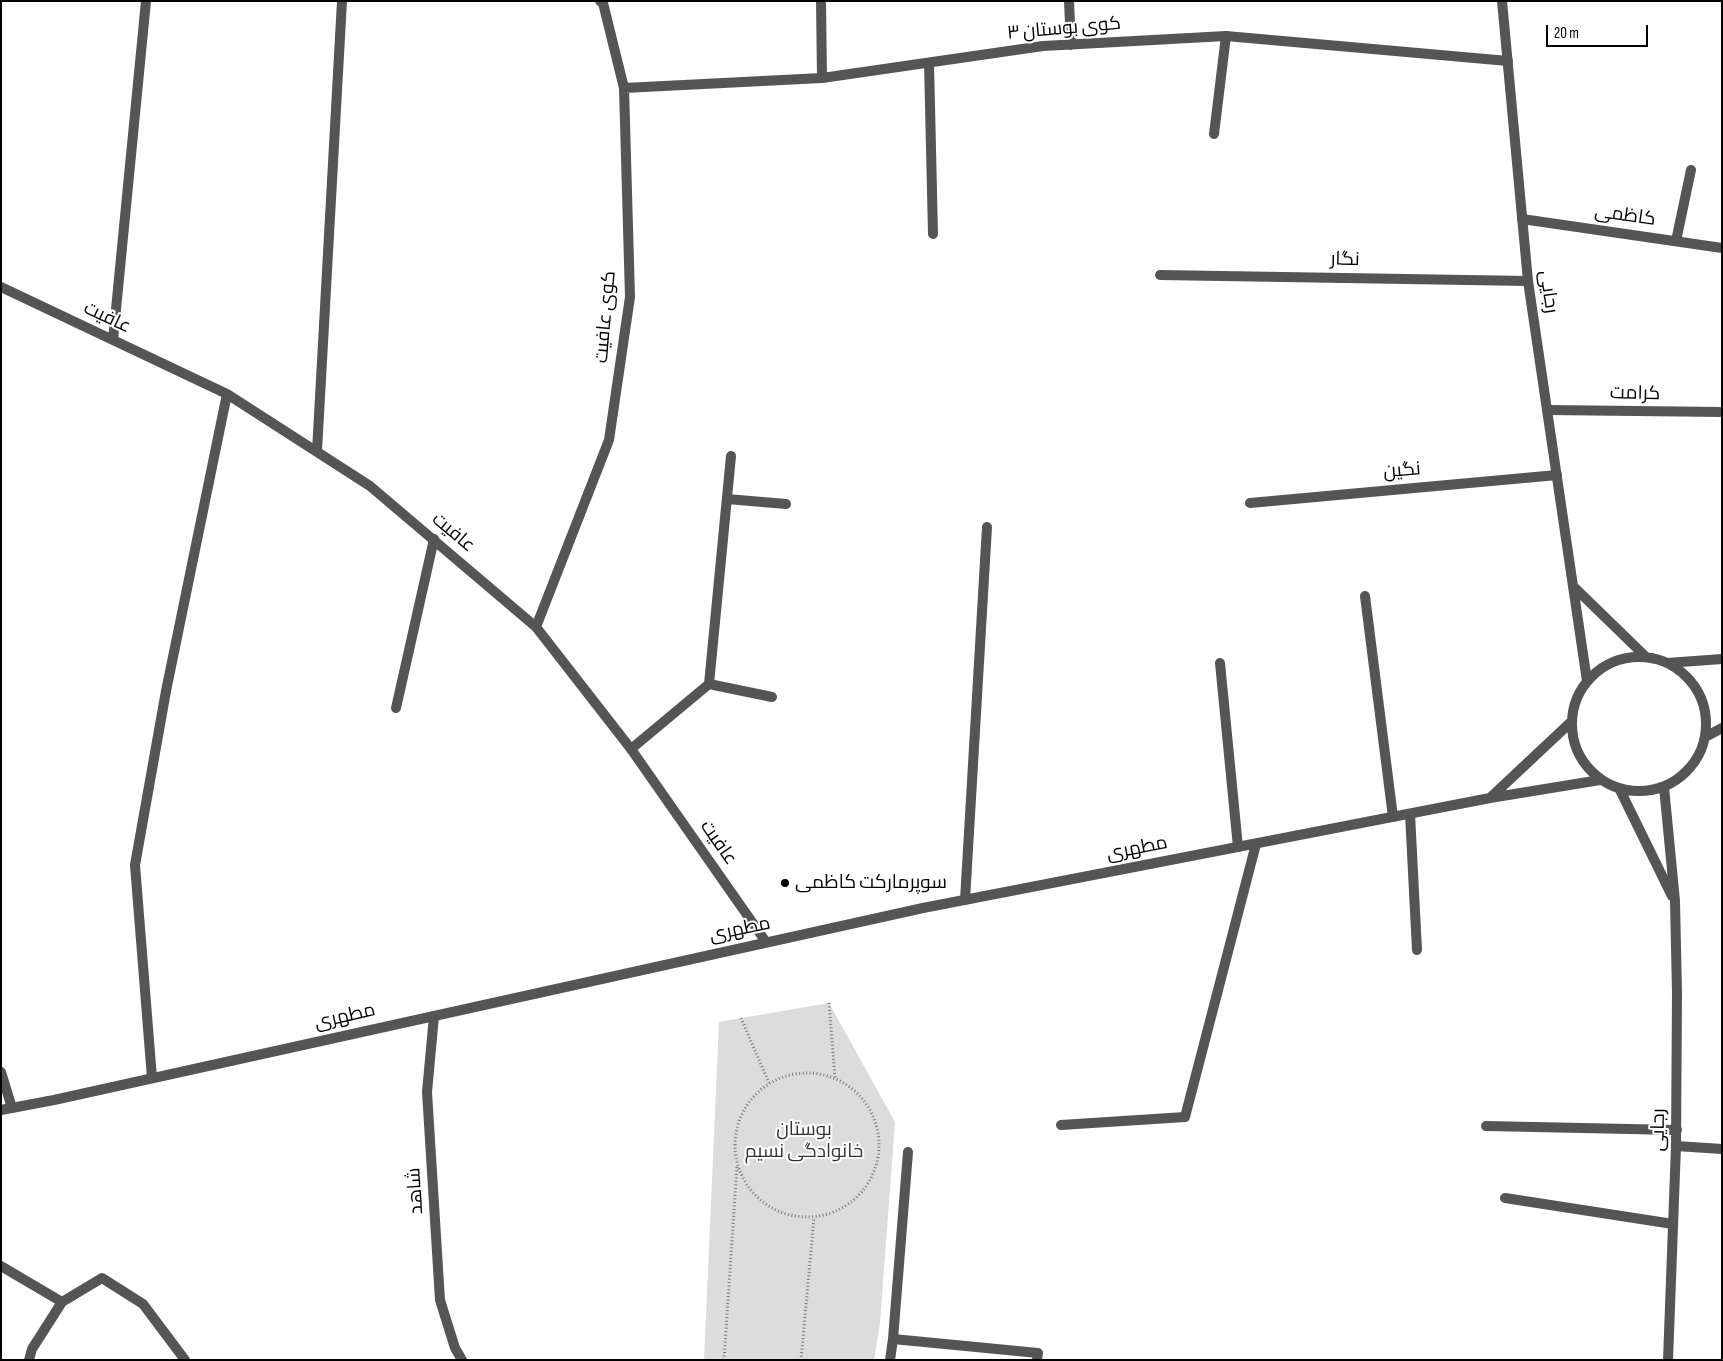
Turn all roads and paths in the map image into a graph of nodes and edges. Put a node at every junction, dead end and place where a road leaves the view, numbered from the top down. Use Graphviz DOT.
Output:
graph roads {
  1 [pos="146,1"];
  2 [pos="342,1"];
  3 [pos="600,1"];
  4 [pos="821,1"];
  5 [pos="1068,1"];
  6 [pos="1502,1"];
  7 [pos="1226,36"];
  8 [pos="1072,44"];
  9 [pos="1508,61"];
  10 [pos="929,63"];
  11 [pos="822,78"];
  12 [pos="624,88"];
  13 [pos="1214,134"];
  14 [pos="1691,170"];
  15 [pos="1522,219"];
  16 [pos="933,234"];
  17 [pos="1676,241"];
  18 [pos="1722,248"];
  19 [pos="1160,275"];
  20 [pos="1528,281"];
  21 [pos="1,287"];
  22 [pos="113,340"];
  23 [pos="227,394"];
  24 [pos="1548,410"];
  25 [pos="1722,412"];
  26 [pos="316,452"];
  27 [pos="731,456"];
  28 [pos="1557,475"];
  29 [pos="727,499"];
  30 [pos="1250,503"];
  31 [pos="786,504"];
  32 [pos="987,527"];
  33 [pos="434,539"];
  34 [pos="1574,587"];
  35 [pos="1365,596"];
  36 [pos="536,627"];
  37 [pos="1646,657"];
  38 [pos="1722,659"];
  39 [pos="1220,663"];
  40 [pos="1667,663"];
  41 [pos="1587,681"];
  42 [pos="709,684"];
  43 [pos="772,696"];
  44 [pos="396,708"];
  45 [pos="1571,722"];
  46 [pos="1722,728"];
  47 [pos="1705,737"];
  48 [pos="630,749"];
  49 [pos="1600,780"];
  50 [pos="1664,787"];
  51 [pos="1620,790"];
  52 [pos="1490,798"];
  53 [pos="1410,814"];
  54 [pos="1393,817"];
  55 [pos="1256,844"];
  56 [pos="1238,847"];
  57 [pos="965,900"];
  58 [pos="1675,901"];
  59 [pos="766,942"];
  60 [pos="1417,950"];
  61 [pos="829,1003"];
  62 [pos="434,1016"];
  63 [pos="741,1018"];
  64 [pos="1,1072"];
  65 [pos="152,1078"];
  66 [pos="835,1078"];
  67 [pos="769,1083"];
  68 [pos="12,1108"];
  69 [pos="1,1110"];
  70 [pos="1061,1126"];
  71 [pos="1486,1126"];
  72 [pos="1677,1130"];
  73 [pos="1676,1146"];
  74 [pos="1722,1149"];
  75 [pos="908,1152"];
  76 [pos="737,1165"];
  77 [pos="1505,1198"];
  78 [pos="814,1218"];
  79 [pos="1674,1224"];
  80 [pos="1,1266"];
  81 [pos="62,1302"];
  82 [pos="893,1339"];
  83 [pos="29,1360"];
  84 [pos="185,1360"];
  85 [pos="462,1360"];
  86 [pos="724,1360"];
  87 [pos="801,1360"];
  88 [pos="890,1360"];
  89 [pos="1037,1360"];
  90 [pos="1668,1360"];
  1 -- 22 [label="street"];
  2 -- 26 [label="street"];
  3 -- 12 [label="street, کوی عافیت"];
  4 -- 11 [label="street"];
  5 -- 8 [label="street"];
  6 -- 9 [label="street, رجایی"];
  7 -- 8 [label="street, کوی بوستان ۳"];
  7 -- 9 [label="street, کوی بوستان ۳"];
  7 -- 13 [label="street"];
  8 -- 10 [label="street, کوی بوستان ۳"];
  9 -- 15 [label="street, رجایی"];
  10 -- 11 [label="street, کوی بوستان ۳"];
  10 -- 16 [label="street"];
  11 -- 12 [label="street, کوی بوستان ۳"];
  12 -- 36 [label="street, کوی عافیت"];
  14 -- 17 [label="street"];
  15 -- 17 [label="street, کاظمی"];
  15 -- 20 [label="street, رجایی"];
  17 -- 18 [label="street, کاظمی"];
  19 -- 20 [label="street, نگار"];
  20 -- 24 [label="street, رجایی"];
  21 -- 22 [label="street, عافیت"];
  22 -- 23 [label="street, عافیت"];
  23 -- 26 [label="street, عافیت"];
  23 -- 65 [label="street"];
  24 -- 25 [label="street, کرامت"];
  24 -- 28 [label="street, رجایی"];
  26 -- 33 [label="street, عافیت"];
  27 -- 29 [label="street"];
  28 -- 30 [label="street, نگین"];
  28 -- 34 [label="street, رجایی"];
  29 -- 31 [label="street"];
  29 -- 42 [label="street"];
  32 -- 57 [label="street"];
  33 -- 36 [label="street, عافیت"];
  33 -- 44 [label="street"];
  34 -- 37 [label="street"];
  34 -- 41 [label="street, رجایی"];
  35 -- 54 [label="street"];
  36 -- 48 [label="street, عافیت"];
  37 -- 40 [label="street"];
  37 -- 41 [label="street"];
  38 -- 40 [label="street"];
  39 -- 56 [label="street"];
  40 -- 47 [label="street"];
  41 -- 45 [label="street"];
  42 -- 43 [label="street"];
  42 -- 48 [label="street"];
  45 -- 49 [label="street"];
  45 -- 52 [label="street"];
  46 -- 47 [label="street"];
  47 -- 50 [label="street"];
  48 -- 59 [label="street, عافیت"];
  49 -- 51 [label="street"];
  49 -- 52 [label="street, مطهری"];
  50 -- 51 [label="street"];
  50 -- 58 [label="street, رجایی"];
  51 -- 58 [label="street"];
  52 -- 53 [label="street, مطهری"];
  53 -- 54 [label="street, مطهری"];
  53 -- 60 [label="street"];
  54 -- 55 [label="street, مطهری"];
  55 -- 56 [label="street, مطهری"];
  55 -- 70 [label="street"];
  56 -- 57 [label="street, مطهری"];
  57 -- 59 [label="street, مطهری"];
  58 -- 72 [label="street, رجایی"];
  59 -- 62 [label="street, مطهری"];
  61 -- 66 [label="path"];
  62 -- 65 [label="street, مطهری"];
  62 -- 85 [label="street, شاهد"];
  63 -- 67 [label="path"];
  64 -- 68 [label="street"];
  65 -- 68 [label="street, مطهری"];
  66 -- 67 [label="path"];
  66 -- 78 [label="path"];
  67 -- 76 [label="path"];
  68 -- 69 [label="street, مطهری"];
  71 -- 72 [label="street"];
  72 -- 73 [label="street, رجایی"];
  73 -- 74 [label="street"];
  73 -- 79 [label="street, رجایی"];
  75 -- 82 [label="street"];
  76 -- 78 [label="path"];
  76 -- 86 [label="path"];
  77 -- 79 [label="street"];
  78 -- 87 [label="path"];
  79 -- 90 [label="street, رجایی"];
  80 -- 81 [label="street"];
  81 -- 83 [label="street"];
  81 -- 84 [label="street"];
  82 -- 88 [label="street"];
  82 -- 89 [label="street"];
}
